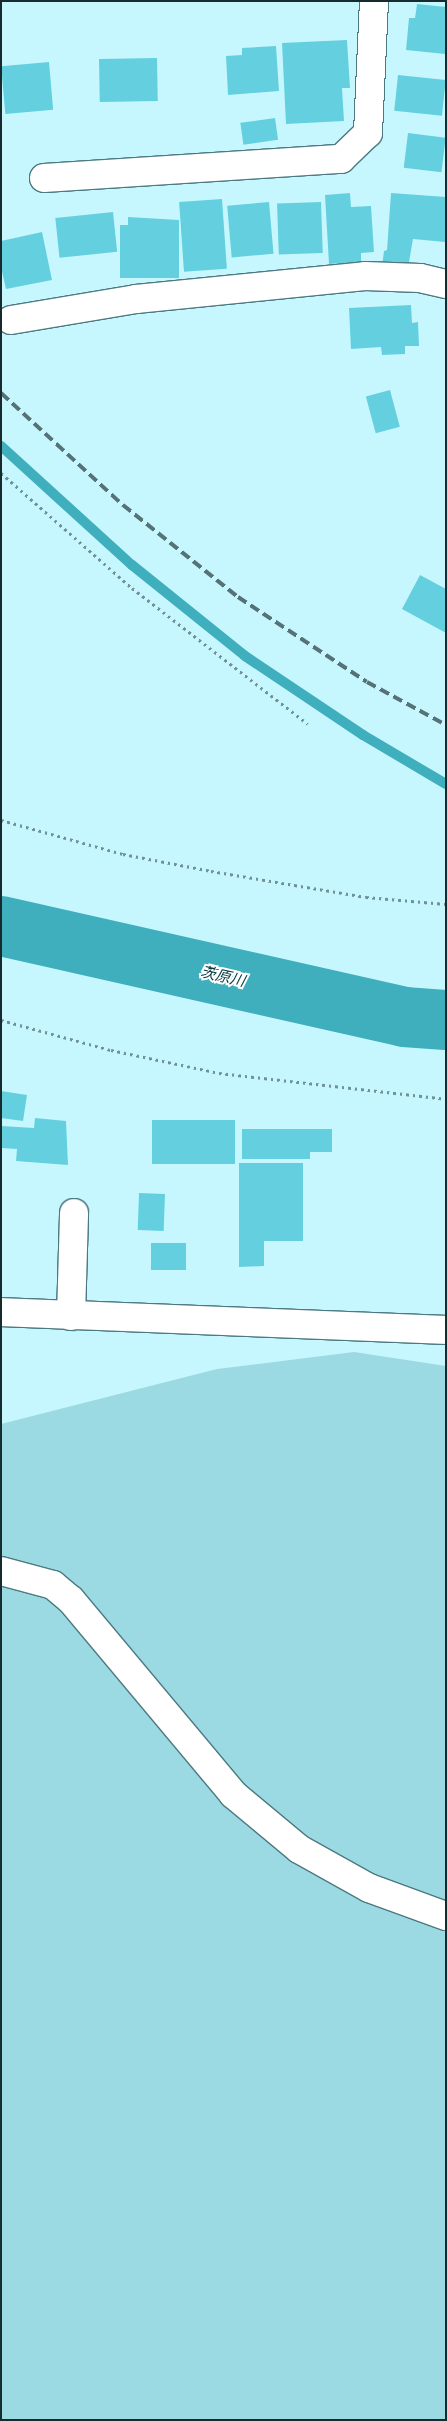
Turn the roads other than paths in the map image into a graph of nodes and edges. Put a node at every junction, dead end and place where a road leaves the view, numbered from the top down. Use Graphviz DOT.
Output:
graph roads {
  1 [pos="374,1"];
  2 [pos="44,178"];
  3 [pos="446,284"];
  4 [pos="11,320"];
  5 [pos="74,1213"];
  6 [pos="1,1312"];
  7 [pos="71,1316"];
  8 [pos="446,1330"];
  9 [pos="1,1570"];
  10 [pos="446,1916"];
  1 -- 2 [label="street"];
  3 -- 4 [label="street"];
  5 -- 7 [label="street"];
  6 -- 7 [label="street"];
  7 -- 8 [label="street"];
  9 -- 10 [label="street"];
}
